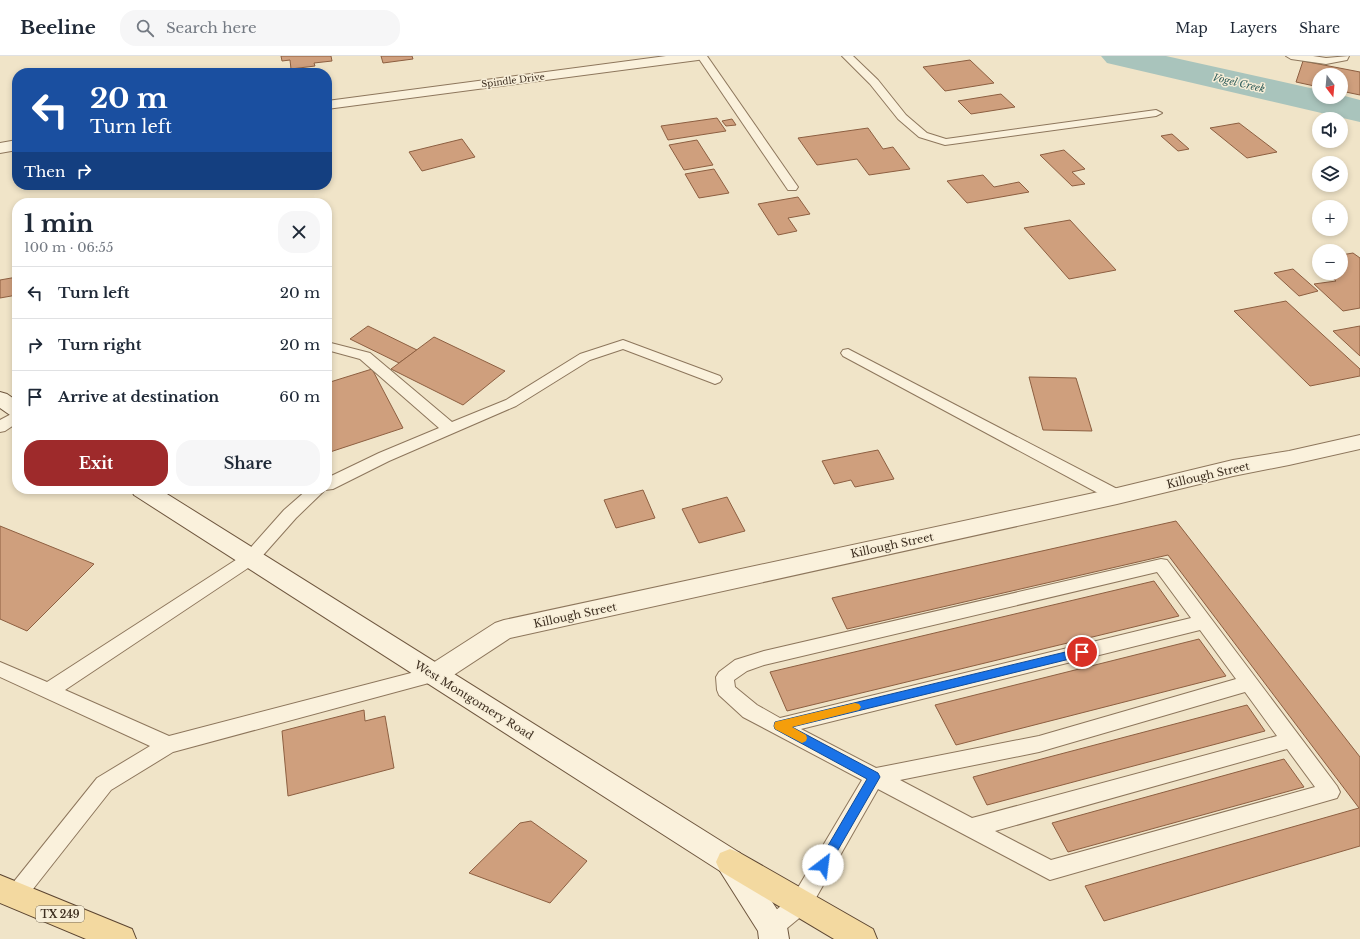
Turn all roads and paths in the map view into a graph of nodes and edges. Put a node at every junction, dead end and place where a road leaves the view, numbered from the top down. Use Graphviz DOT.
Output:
graph roads {
  1 [pos="698,56"];
  2 [pos="702,56"];
  3 [pos="848,56"];
  4 [pos="1291,56"];
  5 [pos="1344,56"];
  6 [pos="332,104"];
  7 [pos="1156,113"];
  8 [pos="12,146"];
  9 [pos="0,148"];
  10 [pos="792,187"];
  11 [pos="332,347"];
  12 [pos="848,353"];
  13 [pos="715,379"];
  14 [pos="0,399"];
  15 [pos="12,407"];
  16 [pos="12,419"];
  17 [pos="0,427"];
  18 [pos="450,429"];
  19 [pos="1360,442"];
  20 [pos="332,483"];
  21 [pos="150,494"];
  22 [pos="312,494"];
  23 [pos="1117,496"];
  24 [pos="251,558"];
  25 [pos="1204,622"];
  26 [pos="0,669"];
  27 [pos="434,675"];
  28 [pos="1249,683"];
  29 [pos="48,691"];
  30 [pos="779,726"];
  31 [pos="1291,740"];
  32 [pos="168,745"];
  33 [pos="874,777"];
  34 [pos="971,828"];
  35 [pos="730,862"];
  36 [pos="7,892"];
  37 [pos="801,903"];
  38 [pos="773,933"];
  39 [pos="121,939"];
  40 [pos="862,939"];
  1 -- 6 [label="street, Spindle Drive"];
  2 -- 10 [label="lane"];
  3 -- 7 [label="lane"];
  4 -- 5 [label="lane"];
  8 -- 9 [label="street"];
  11 -- 18 [label="lane"];
  12 -- 23 [label="lane"];
  13 -- 18 [label="lane"];
  14 -- 15 [label="street"];
  16 -- 17 [label="lane"];
  18 -- 20 [label="lane"];
  19 -- 23 [label="street, Killough Street"];
  21 -- 24 [label="street, West Montgomery Road"];
  22 -- 24 [label="lane"];
  23 -- 27 [label="street, Killough Street"];
  24 -- 27 [label="street, West Montgomery Road"];
  24 -- 29 [label="lane"];
  25 -- 28 [label="lane"];
  25 -- 30 [label="lane"];
  25 -- 30 [label="lane"];
  26 -- 29 [label="lane"];
  27 -- 32 [label="lane"];
  27 -- 35 [label="street, West Montgomery Road"];
  28 -- 31 [label="lane"];
  28 -- 33 [label="lane"];
  29 -- 32 [label="lane"];
  30 -- 33 [label="lane"];
  31 -- 34 [label="lane"];
  31 -- 34 [label="lane"];
  32 -- 36 [label="lane"];
  33 -- 34 [label="lane"];
  33 -- 37 [label="lane"];
  35 -- 37 [label="main road"];
  35 -- 38 [label="street, West Montgomery Road"];
  36 -- 39 [label="main road, TX 249"];
  37 -- 38 [label="lane"];
  37 -- 40 [label="main road"];
}
